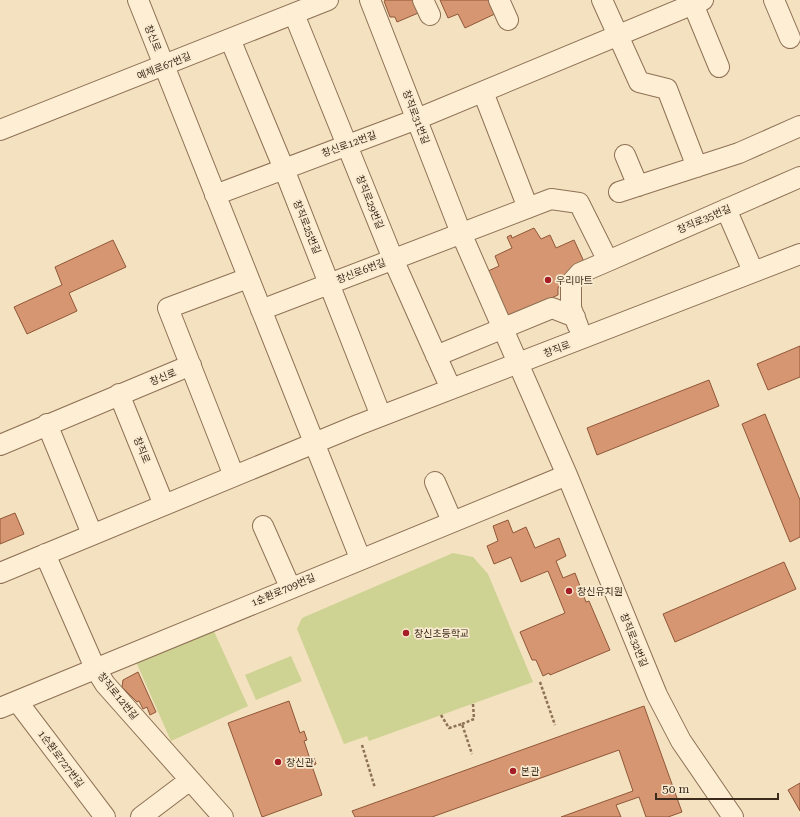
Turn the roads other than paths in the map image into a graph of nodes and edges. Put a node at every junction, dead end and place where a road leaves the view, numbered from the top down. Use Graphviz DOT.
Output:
graph roads {
  1 [pos="138,0"];
  2 [pos="328,0"];
  3 [pos="370,0"];
  4 [pos="499,0"];
  5 [pos="602,0"];
  6 [pos="774,0"];
  7 [pos="698,2"];
  8 [pos="294,14"];
  9 [pos="508,20"];
  10 [pos="617,35"];
  11 [pos="790,38"];
  12 [pos="230,40"];
  13 [pos="165,66"];
  14 [pos="719,67"];
  15 [pos="483,92"];
  16 [pos="417,119"];
  17 [pos="800,126"];
  18 [pos="0,130"];
  19 [pos="347,146"];
  20 [pos="625,155"];
  21 [pos="698,167"];
  22 [pos="284,169"];
  23 [pos="800,177"];
  24 [pos="638,186"];
  25 [pos="619,192"];
  26 [pos="215,194"];
  27 [pos="528,208"];
  28 [pos="726,210"];
  29 [pos="461,233"];
  30 [pos="800,254"];
  31 [pos="393,259"];
  32 [pos="608,261"];
  33 [pos="753,271"];
  34 [pos="248,278"];
  35 [pos="329,283"];
  36 [pos="261,310"];
  37 [pos="574,317"];
  38 [pos="502,329"];
  39 [pos="583,339"];
  40 [pos="436,356"];
  41 [pos="517,364"];
  42 [pos="190,365"];
  43 [pos="451,389"];
  44 [pos="119,394"];
  45 [pos="381,416"];
  46 [pos="47,424"];
  47 [pos="314,443"];
  48 [pos="0,445"];
  49 [pos="567,475"];
  50 [pos="234,476"];
  51 [pos="435,482"];
  52 [pos="164,505"];
  53 [pos="452,521"];
  54 [pos="263,526"];
  55 [pos="92,534"];
  56 [pos="45,554"];
  57 [pos="360,558"];
  58 [pos="0,573"];
  59 [pos="290,587"];
  60 [pos="95,668"];
  61 [pos="9,704"];
  62 [pos="190,780"];
  63 [pos="105,817"];
  64 [pos="141,817"];
  65 [pos="224,817"];
  66 [pos="733,817"];
  1 -- 13 [label="street, 창신로"];
  2 -- 8 [label="street, 예체로67번길"];
  3 -- 16 [label="street, 창직로31번길"];
  4 -- 9 [label="street"];
  5 -- 10 [label="street"];
  6 -- 11 [label="street"];
  7 -- 10 [label="street, 창신로12번길"];
  7 -- 14 [label="street, 창신로12번길"];
  8 -- 12 [label="street, 예체로67번길"];
  8 -- 19 [label="street, 창직로29번길"];
  10 -- 15 [label="street, 창신로12번길"];
  10 -- 21 [label="street"];
  12 -- 13 [label="street, 예체로67번길"];
  12 -- 22 [label="street, 창직로25번길"];
  13 -- 18 [label="street, 예체로67번길"];
  13 -- 26 [label="street, 창신로"];
  15 -- 16 [label="street, 창신로12번길"];
  15 -- 27 [label="street"];
  16 -- 19 [label="street, 창신로12번길"];
  16 -- 29 [label="street, 창직로31번길"];
  17 -- 21 [label="street"];
  19 -- 22 [label="street, 창신로12번길"];
  19 -- 31 [label="street, 창직로29번길"];
  20 -- 24 [label="street"];
  21 -- 24 [label="street"];
  22 -- 26 [label="street, 창신로12번길"];
  22 -- 35 [label="street, 창직로25번길"];
  23 -- 28 [label="street, 창직로35번길"];
  24 -- 25 [label="street"];
  26 -- 34 [label="street, 창신로"];
  27 -- 29 [label="street"];
  27 -- 32 [label="street"];
  28 -- 32 [label="street, 창직로35번길"];
  28 -- 33 [label="street"];
  29 -- 31 [label="street, 창신로6번길"];
  29 -- 38 [label="street, 창직로31번길"];
  30 -- 33 [label="street, 창직로"];
  31 -- 35 [label="street, 창신로6번길"];
  31 -- 40 [label="street, 창직로29번길"];
  32 -- 37 [label="street, 창직로35번길"];
  33 -- 39 [label="street, 창직로"];
  34 -- 36 [label="street, 창신로"];
  34 -- 42 [label="street"];
  35 -- 36 [label="street, 창신로6번길"];
  35 -- 45 [label="street, 창직로25번길"];
  36 -- 47 [label="street, 창신로"];
  37 -- 38 [label="street"];
  37 -- 39 [label="street, 창직로35번길"];
  38 -- 40 [label="street"];
  38 -- 41 [label="street, 창직로31번길"];
  39 -- 41 [label="street, 창직로"];
  40 -- 43 [label="street, 창직로29번길"];
  41 -- 43 [label="street, 창직로"];
  41 -- 49 [label="street, 창직로32번길"];
  42 -- 44 [label="street, 창신로"];
  42 -- 50 [label="street"];
  43 -- 45 [label="street, 창직로"];
  44 -- 46 [label="street, 창신로"];
  44 -- 52 [label="street, 창직로"];
  45 -- 47 [label="street, 창직로"];
  46 -- 48 [label="street, 창신로"];
  46 -- 55 [label="street"];
  47 -- 50 [label="street, 창직로"];
  47 -- 57 [label="street"];
  49 -- 53 [label="street, 1순환로709번길"];
  49 -- 66 [label="street, 창직로32번길"];
  50 -- 52 [label="street, 창직로"];
  51 -- 53 [label="street"];
  52 -- 55 [label="street, 창직로"];
  53 -- 57 [label="street, 1순환로709번길"];
  54 -- 59 [label="street"];
  55 -- 56 [label="street, 창직로"];
  56 -- 58 [label="street, 창직로"];
  56 -- 60 [label="street, 창직로12번길"];
  57 -- 59 [label="street, 1순환로709번길"];
  59 -- 60 [label="street, 1순환로709번길"];
  60 -- 61 [label="street, 1순환로709번길"];
  60 -- 62 [label="street, 창직로12번길"];
  61 -- 63 [label="street, 1순환로727번길"];
  62 -- 64 [label="street"];
  62 -- 65 [label="street, 창직로12번길"];
}
